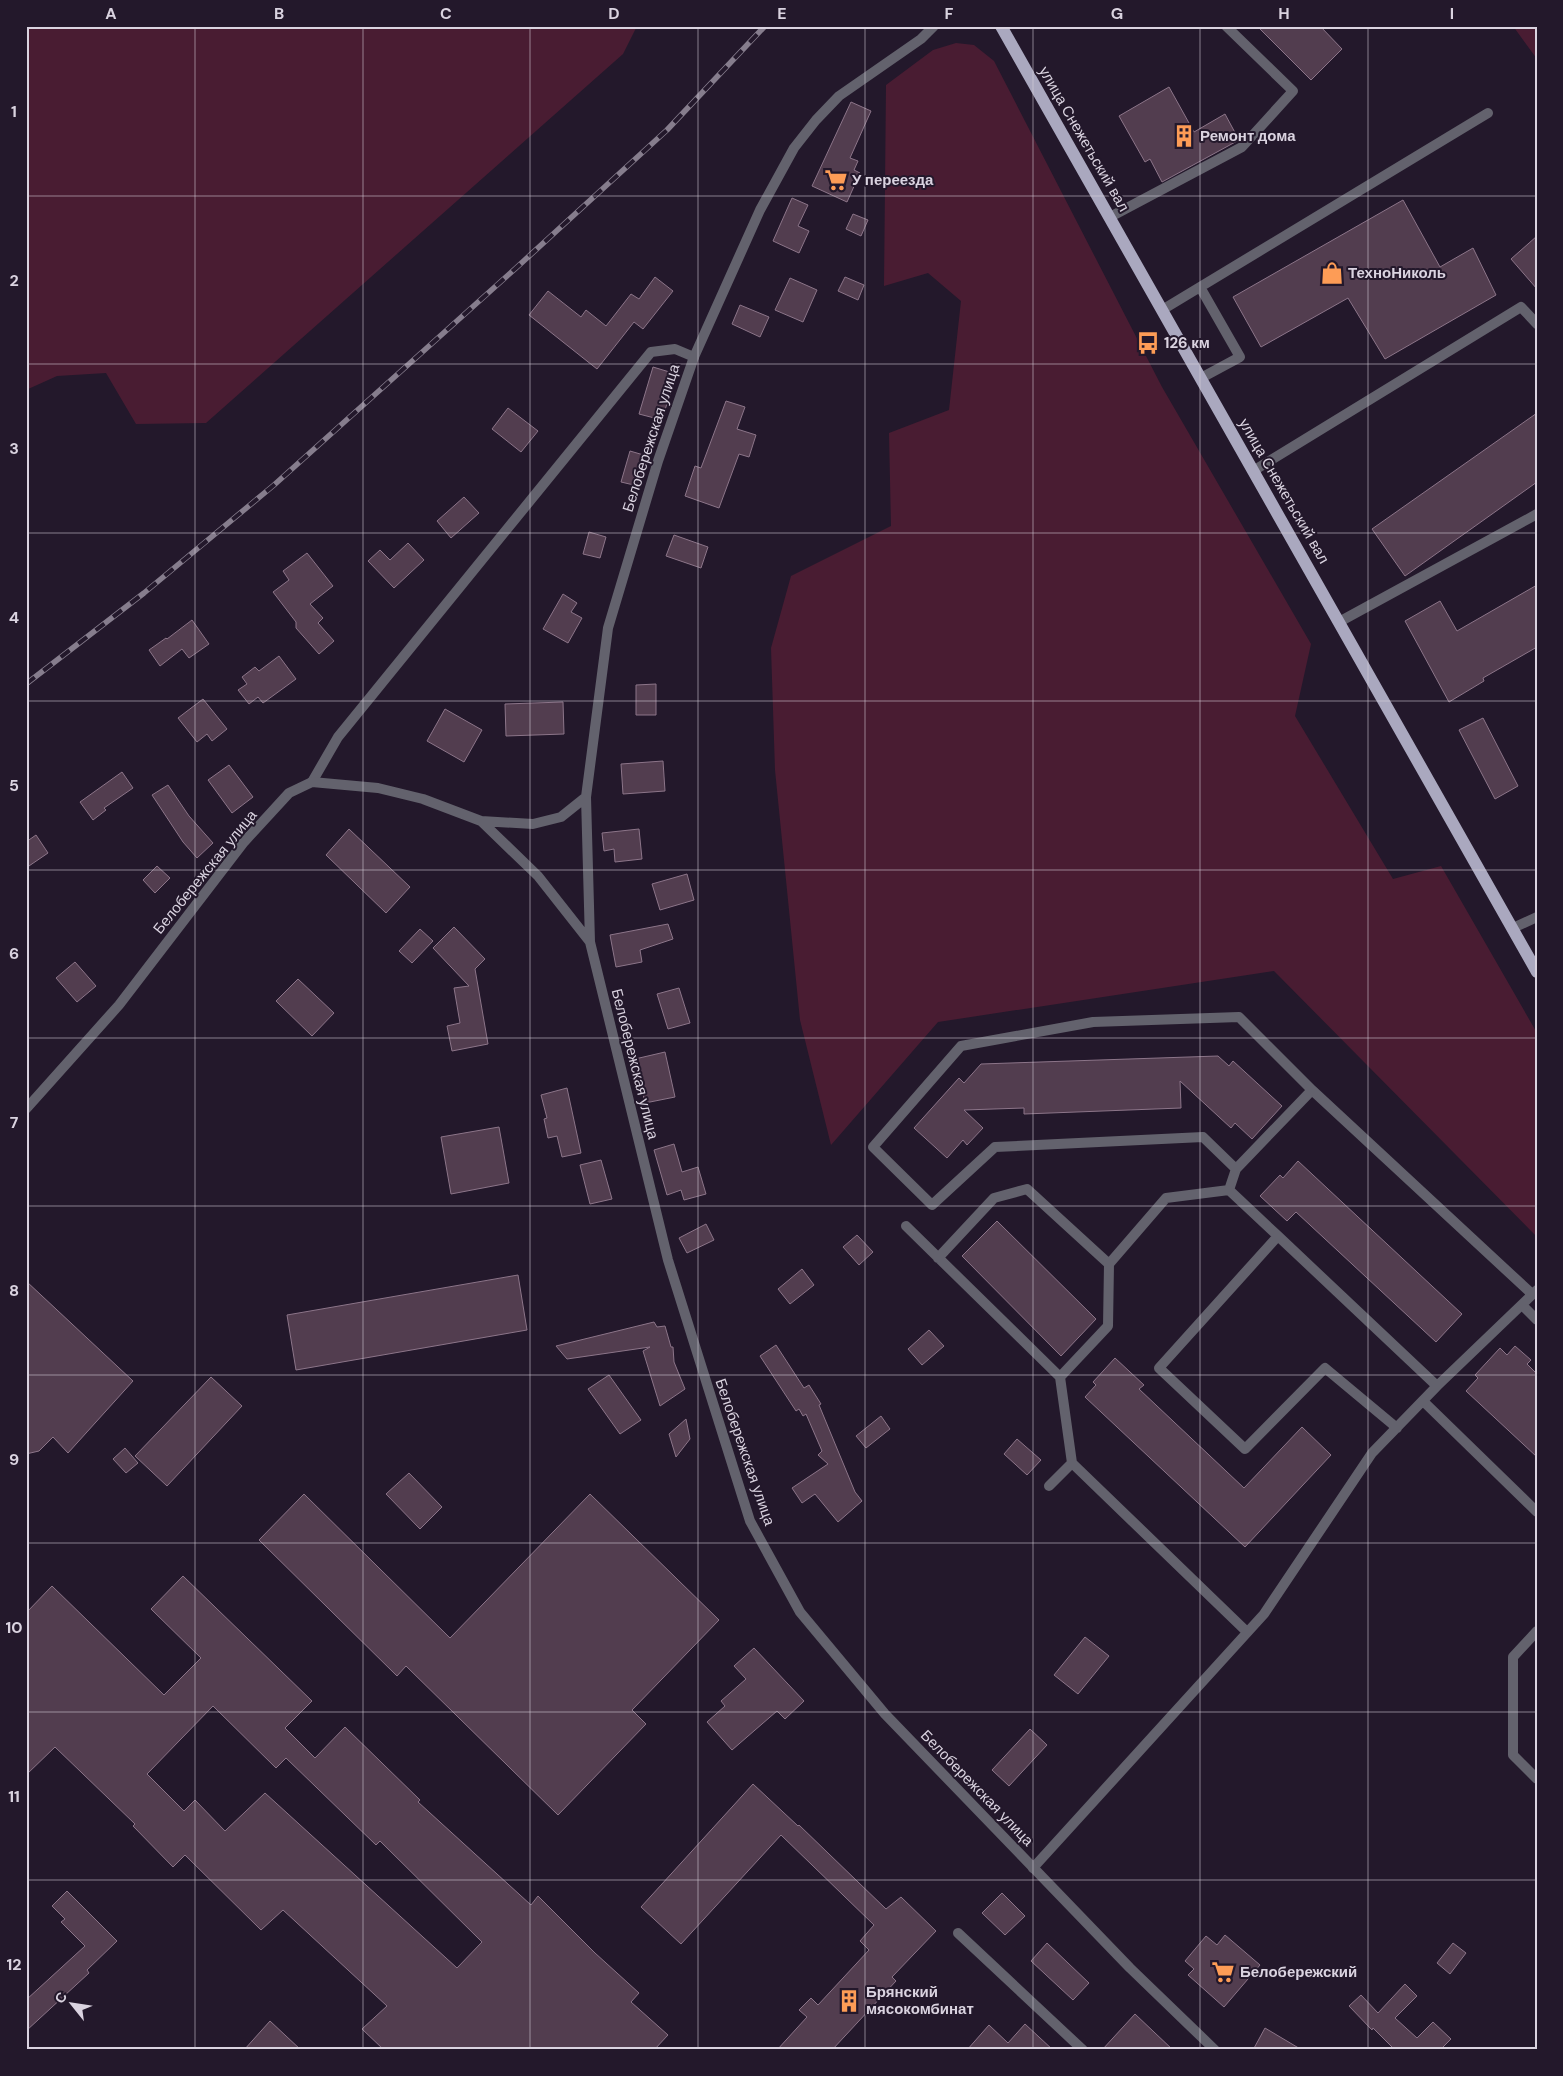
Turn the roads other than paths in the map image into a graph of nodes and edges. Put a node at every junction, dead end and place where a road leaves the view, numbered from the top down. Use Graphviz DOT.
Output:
graph roads {
  1 [pos="934,26"];
  2 [pos="1001,26"];
  3 [pos="1226,26"];
  4 [pos="1488,114"];
  5 [pos="1110,217"];
  6 [pos="1200,287"];
  7 [pos="1162,310"];
  8 [pos="1537,324"];
  9 [pos="694,357"];
  10 [pos="1201,378"];
  11 [pos="1253,471"];
  12 [pos="1537,514"];
  13 [pos="1339,622"];
  14 [pos="312,782"];
  15 [pos="586,797"];
  16 [pos="481,821"];
  17 [pos="1537,917"];
  18 [pos="1513,928"];
  19 [pos="590,942"];
  20 [pos="1537,972"];
  21 [pos="1312,1090"];
  22 [pos="26,1109"];
  23 [pos="1236,1169"];
  24 [pos="1229,1190"];
  25 [pos="906,1226"];
  26 [pos="1278,1236"];
  27 [pos="938,1258"];
  28 [pos="1109,1264"];
  29 [pos="1535,1292"];
  30 [pos="1522,1305"];
  31 [pos="1537,1320"];
  32 [pos="1060,1377"];
  33 [pos="1437,1386"];
  34 [pos="1423,1401"];
  35 [pos="1397,1428"];
  36 [pos="1072,1463"];
  37 [pos="1049,1486"];
  38 [pos="1537,1512"];
  39 [pos="1537,1631"];
  40 [pos="1247,1632"];
  41 [pos="1537,1779"];
  42 [pos="1033,1868"];
  43 [pos="958,1933"];
  44 [pos="1083,2050"];
  45 [pos="1215,2050"];
  1 -- 9 [label="street, Белобережская улица"];
  2 -- 5 [label="main road, улица Снежетьский вал"];
  3 -- 5 [label="street"];
  4 -- 6 [label="street"];
  5 -- 7 [label="main road, улица Снежетьский вал"];
  6 -- 7 [label="street"];
  6 -- 10 [label="street"];
  7 -- 10 [label="main road, улица Снежетьский вал"];
  8 -- 11 [label="street"];
  9 -- 14 [label="street"];
  9 -- 15 [label="street, Белобережская улица"];
  10 -- 11 [label="main road, улица Снежетьский вал"];
  11 -- 13 [label="main road, улица Снежетьский вал"];
  12 -- 13 [label="street"];
  13 -- 18 [label="main road, улица Снежетьский вал"];
  14 -- 16 [label="street, Белобережская улица"];
  14 -- 22 [label="street, Белобережская улица"];
  15 -- 16 [label="street"];
  15 -- 19 [label="street, Белобережская улица"];
  16 -- 19 [label="street, Белобережская улица"];
  17 -- 18 [label="street"];
  18 -- 20 [label="main road, улица Снежетьский вал"];
  19 -- 42 [label="street, Белобережская улица"];
  21 -- 23 [label="street"];
  21 -- 23 [label="street"];
  21 -- 29 [label="street"];
  23 -- 24 [label="street"];
  24 -- 26 [label="street"];
  24 -- 28 [label="street"];
  25 -- 27 [label="street"];
  26 -- 33 [label="street"];
  26 -- 35 [label="street"];
  27 -- 28 [label="street"];
  27 -- 32 [label="street"];
  28 -- 32 [label="street"];
  29 -- 30 [label="street"];
  30 -- 31 [label="street"];
  30 -- 33 [label="street"];
  32 -- 36 [label="street"];
  33 -- 34 [label="street"];
  34 -- 35 [label="street"];
  34 -- 38 [label="street"];
  35 -- 40 [label="street"];
  36 -- 37 [label="street"];
  36 -- 40 [label="street"];
  39 -- 41 [label="street"];
  40 -- 42 [label="street"];
  42 -- 45 [label="street, Белобережская улица"];
  43 -- 44 [label="street"];
}
